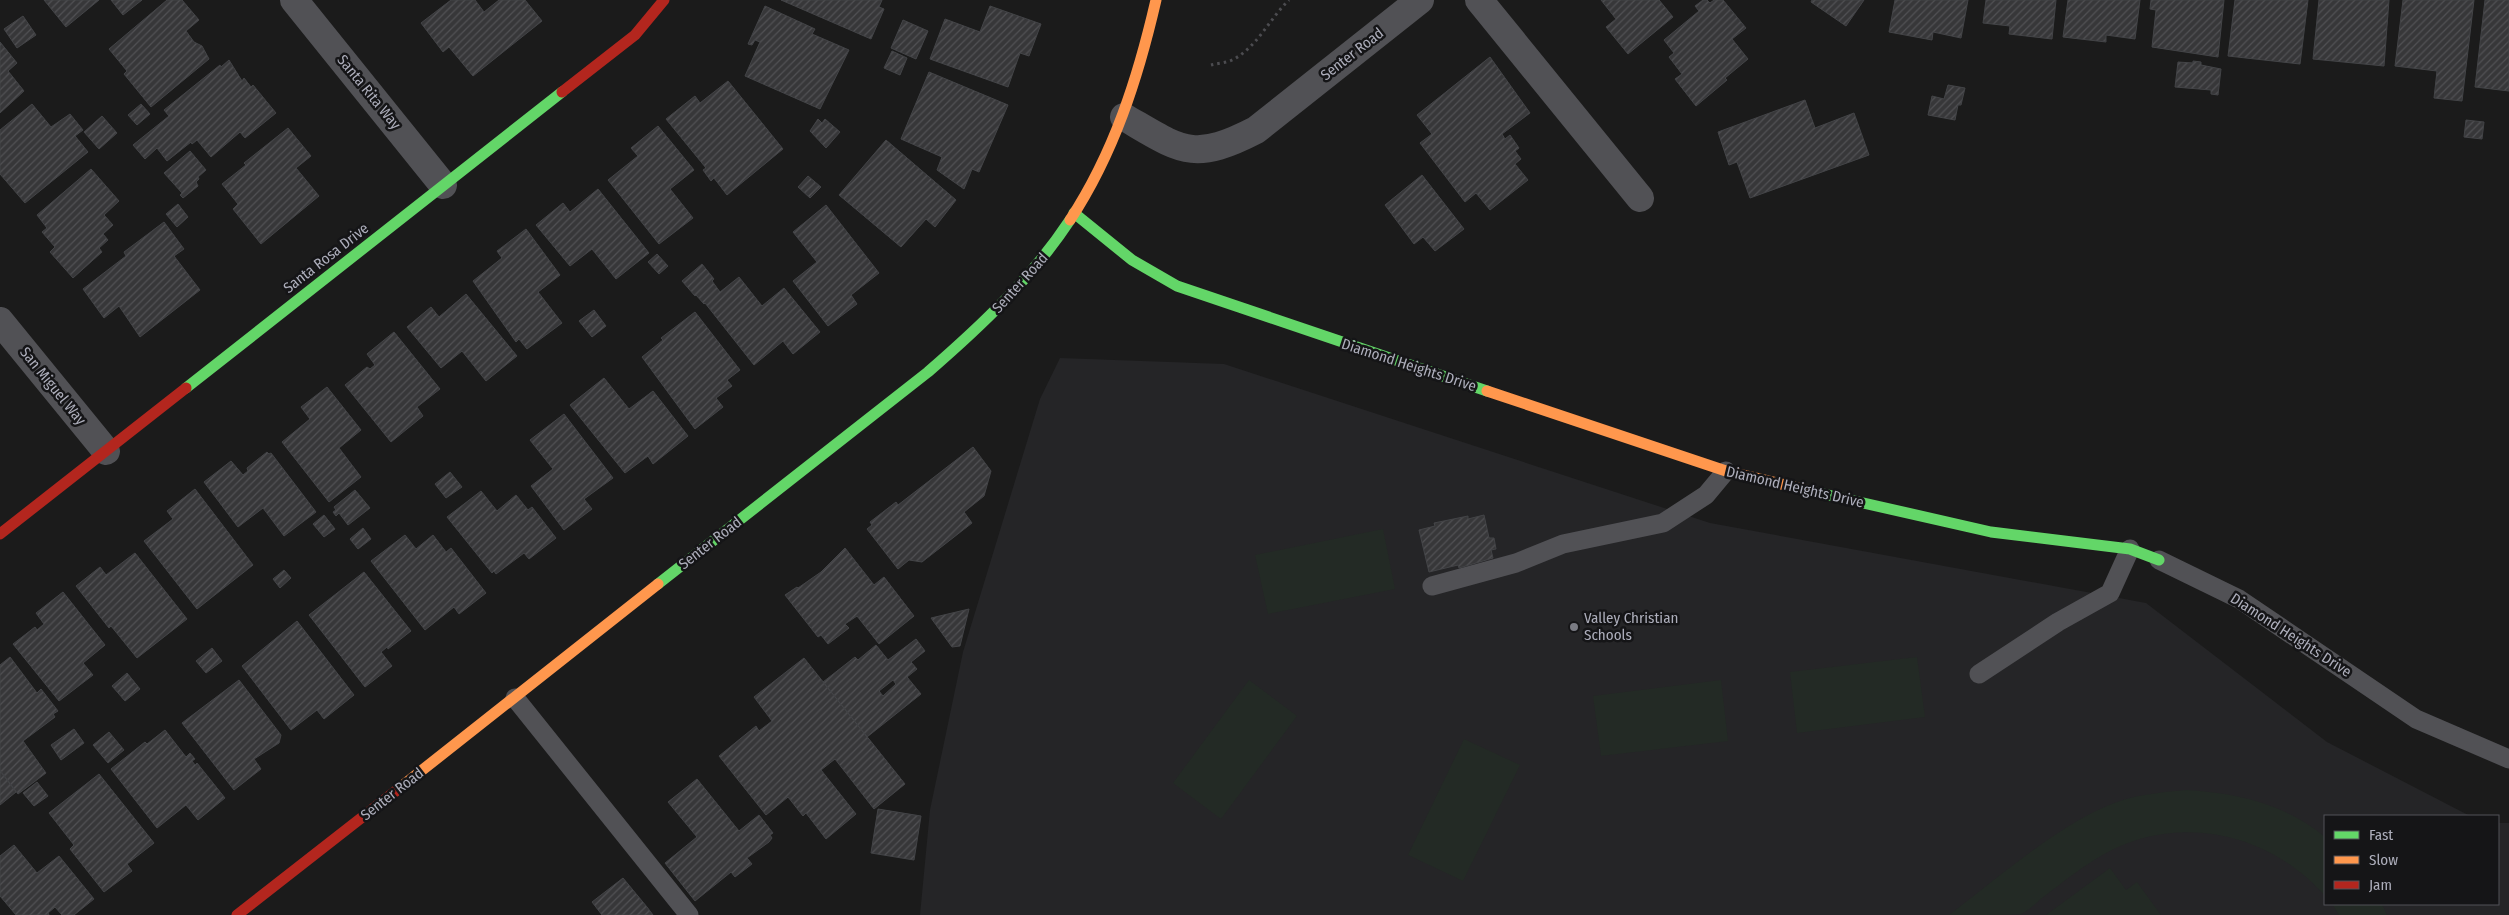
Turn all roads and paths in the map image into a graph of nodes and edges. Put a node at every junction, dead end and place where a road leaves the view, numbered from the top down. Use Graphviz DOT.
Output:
graph roads {
  1 [pos="294,0"];
  2 [pos="664,0"];
  3 [pos="1156,0"];
  4 [pos="1290,0"];
  5 [pos="1420,0"];
  6 [pos="1479,0"];
  7 [pos="1211,65"];
  8 [pos="1124,117"];
  9 [pos="443,185"];
  10 [pos="1640,198"];
  11 [pos="1074,213"];
  12 [pos="0,321"];
  13 [pos="106,451"];
  14 [pos="1726,471"];
  15 [pos="0,534"];
  16 [pos="2130,549"];
  17 [pos="2159,560"];
  18 [pos="1432,586"];
  19 [pos="1979,674"];
  20 [pos="515,698"];
  21 [pos="2509,758"];
  22 [pos="237,915"];
  23 [pos="688,915"];
  1 -- 9 [label="street, Santa Rita Way"];
  2 -- 9 [label="street, Santa Rosa Drive"];
  3 -- 8 [label="street, Senter Road"];
  4 -- 7 [label="path"];
  5 -- 8 [label="street, Senter Road"];
  6 -- 10 [label="street"];
  8 -- 11 [label="street, Senter Road"];
  9 -- 13 [label="street, Santa Rosa Drive"];
  11 -- 14 [label="street, Diamond Heights Drive"];
  11 -- 20 [label="street, Senter Road"];
  12 -- 13 [label="street, San Miguel Way"];
  13 -- 15 [label="street, Santa Rosa Drive"];
  14 -- 16 [label="street, Diamond Heights Drive"];
  14 -- 18 [label="lane"];
  16 -- 17 [label="street, Diamond Heights Drive"];
  16 -- 19 [label="lane"];
  17 -- 21 [label="lane, Diamond Heights Drive"];
  20 -- 22 [label="street, Senter Road"];
  20 -- 23 [label="lane"];
}
